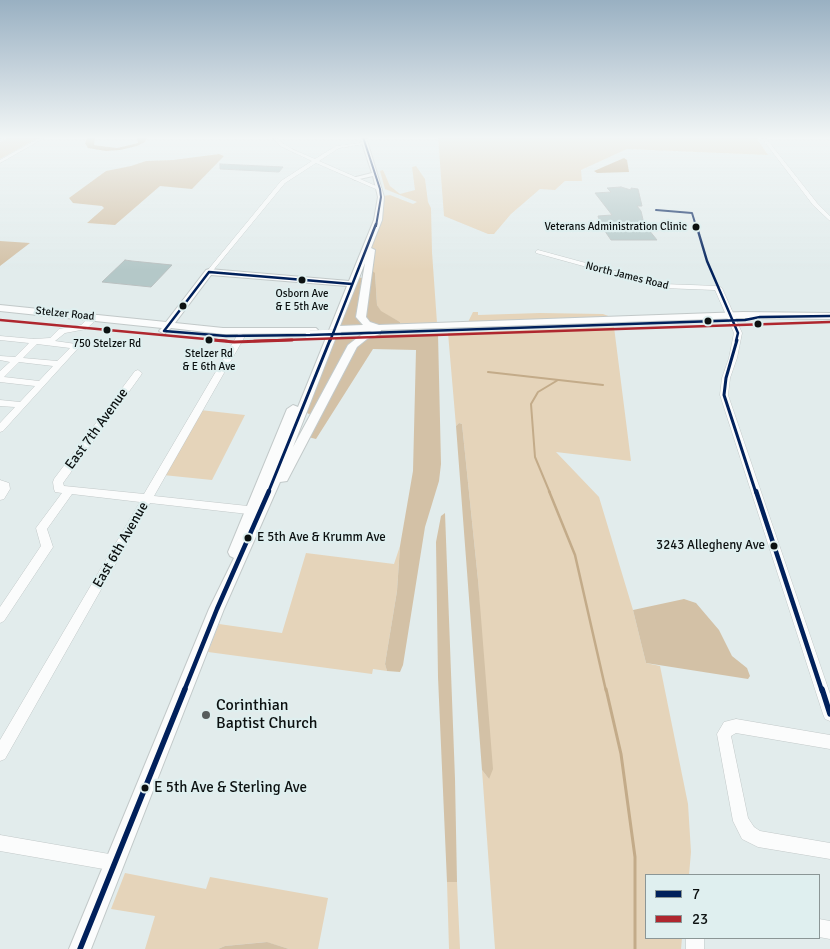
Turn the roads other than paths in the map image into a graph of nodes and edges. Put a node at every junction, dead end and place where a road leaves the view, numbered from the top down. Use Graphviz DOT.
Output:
graph roads {
  1 [pos="284,181"];
  2 [pos="362,181"];
  3 [pos="374,181"];
  4 [pos="375,181"];
  5 [pos="797,181"];
  6 [pos="377,187"];
  7 [pos="815,204"];
  8 [pos="830,219"];
  9 [pos="376,223"];
  10 [pos="830,228"];
  11 [pos="538,252"];
  12 [pos="212,272"];
  13 [pos="348,283"];
  14 [pos="0,308"];
  15 [pos="180,310"];
  16 [pos="0,314"];
  17 [pos="830,316"];
  18 [pos="730,318"];
  19 [pos="92,320"];
  20 [pos="150,325"];
  21 [pos="169,329"];
  22 [pos="383,330"];
  23 [pos="311,332"];
  24 [pos="241,336"];
  25 [pos="0,338"];
  26 [pos="35,342"];
  27 [pos="0,358"];
  28 [pos="17,360"];
  29 [pos="59,364"];
  30 [pos="138,373"];
  31 [pos="0,378"];
  32 [pos="42,384"];
  33 [pos="0,403"];
  34 [pos="21,405"];
  35 [pos="0,429"];
  36 [pos="0,484"];
  37 [pos="70,490"];
  38 [pos="0,496"];
  39 [pos="147,498"];
  40 [pos="256,511"];
  41 [pos="0,617"];
  42 [pos="830,714"];
  43 [pos="830,742"];
  44 [pos="0,754"];
  45 [pos="0,843"];
  46 [pos="830,851"];
  47 [pos="115,863"];
  48 [pos="80,949"];
  1 -- 12 [label="street"];
  2 -- 6 [label="street"];
  3 -- 6 [label="main road"];
  4 -- 6 [label="main road"];
  5 -- 7 [label="street"];
  6 -- 9 [label="main road"];
  6 -- 13 [label="main road"];
  7 -- 8 [label="street"];
  7 -- 10 [label="street"];
  9 -- 13 [label="main road"];
  9 -- 22 [label="main road"];
  11 -- 18 [label="street, North James Road"];
  12 -- 13 [label="main road"];
  12 -- 15 [label="main road"];
  12 -- 21 [label="main road"];
  13 -- 40 [label="main road"];
  14 -- 19 [label="main road, Stelzer Road"];
  15 -- 20 [label="main road"];
  15 -- 21 [label="main road"];
  16 -- 19 [label="main road, Stelzer Road"];
  17 -- 18 [label="main road"];
  18 -- 22 [label="main road, Stelzer Road"];
  18 -- 42 [label="street"];
  19 -- 20 [label="main road, Stelzer Road"];
  19 -- 21 [label="main road, Stelzer Road"];
  19 -- 26 [label="street"];
  20 -- 21 [label="main road, Stelzer Road"];
  21 -- 23 [label="main road, Stelzer Road"];
  21 -- 24 [label="main road, Stelzer Road"];
  22 -- 23 [label="main road, Stelzer Road, bridge"];
  22 -- 40 [label="main road"];
  23 -- 24 [label="main road, Stelzer Road"];
  24 -- 39 [label="street, East 6th Avenue"];
  25 -- 26 [label="street"];
  26 -- 28 [label="street"];
  26 -- 29 [label="street"];
  27 -- 28 [label="street"];
  28 -- 29 [label="street"];
  28 -- 31 [label="street"];
  29 -- 32 [label="street"];
  30 -- 37 [label="street, East 7th Avenue"];
  31 -- 32 [label="street"];
  32 -- 34 [label="street"];
  33 -- 34 [label="street"];
  34 -- 35 [label="street"];
  36 -- 38 [label="street"];
  37 -- 39 [label="street"];
  37 -- 41 [label="street"];
  39 -- 40 [label="street"];
  39 -- 44 [label="street, East 6th Avenue"];
  40 -- 47 [label="main road"];
  43 -- 46 [label="street"];
  45 -- 47 [label="street"];
  47 -- 48 [label="main road"];
}
